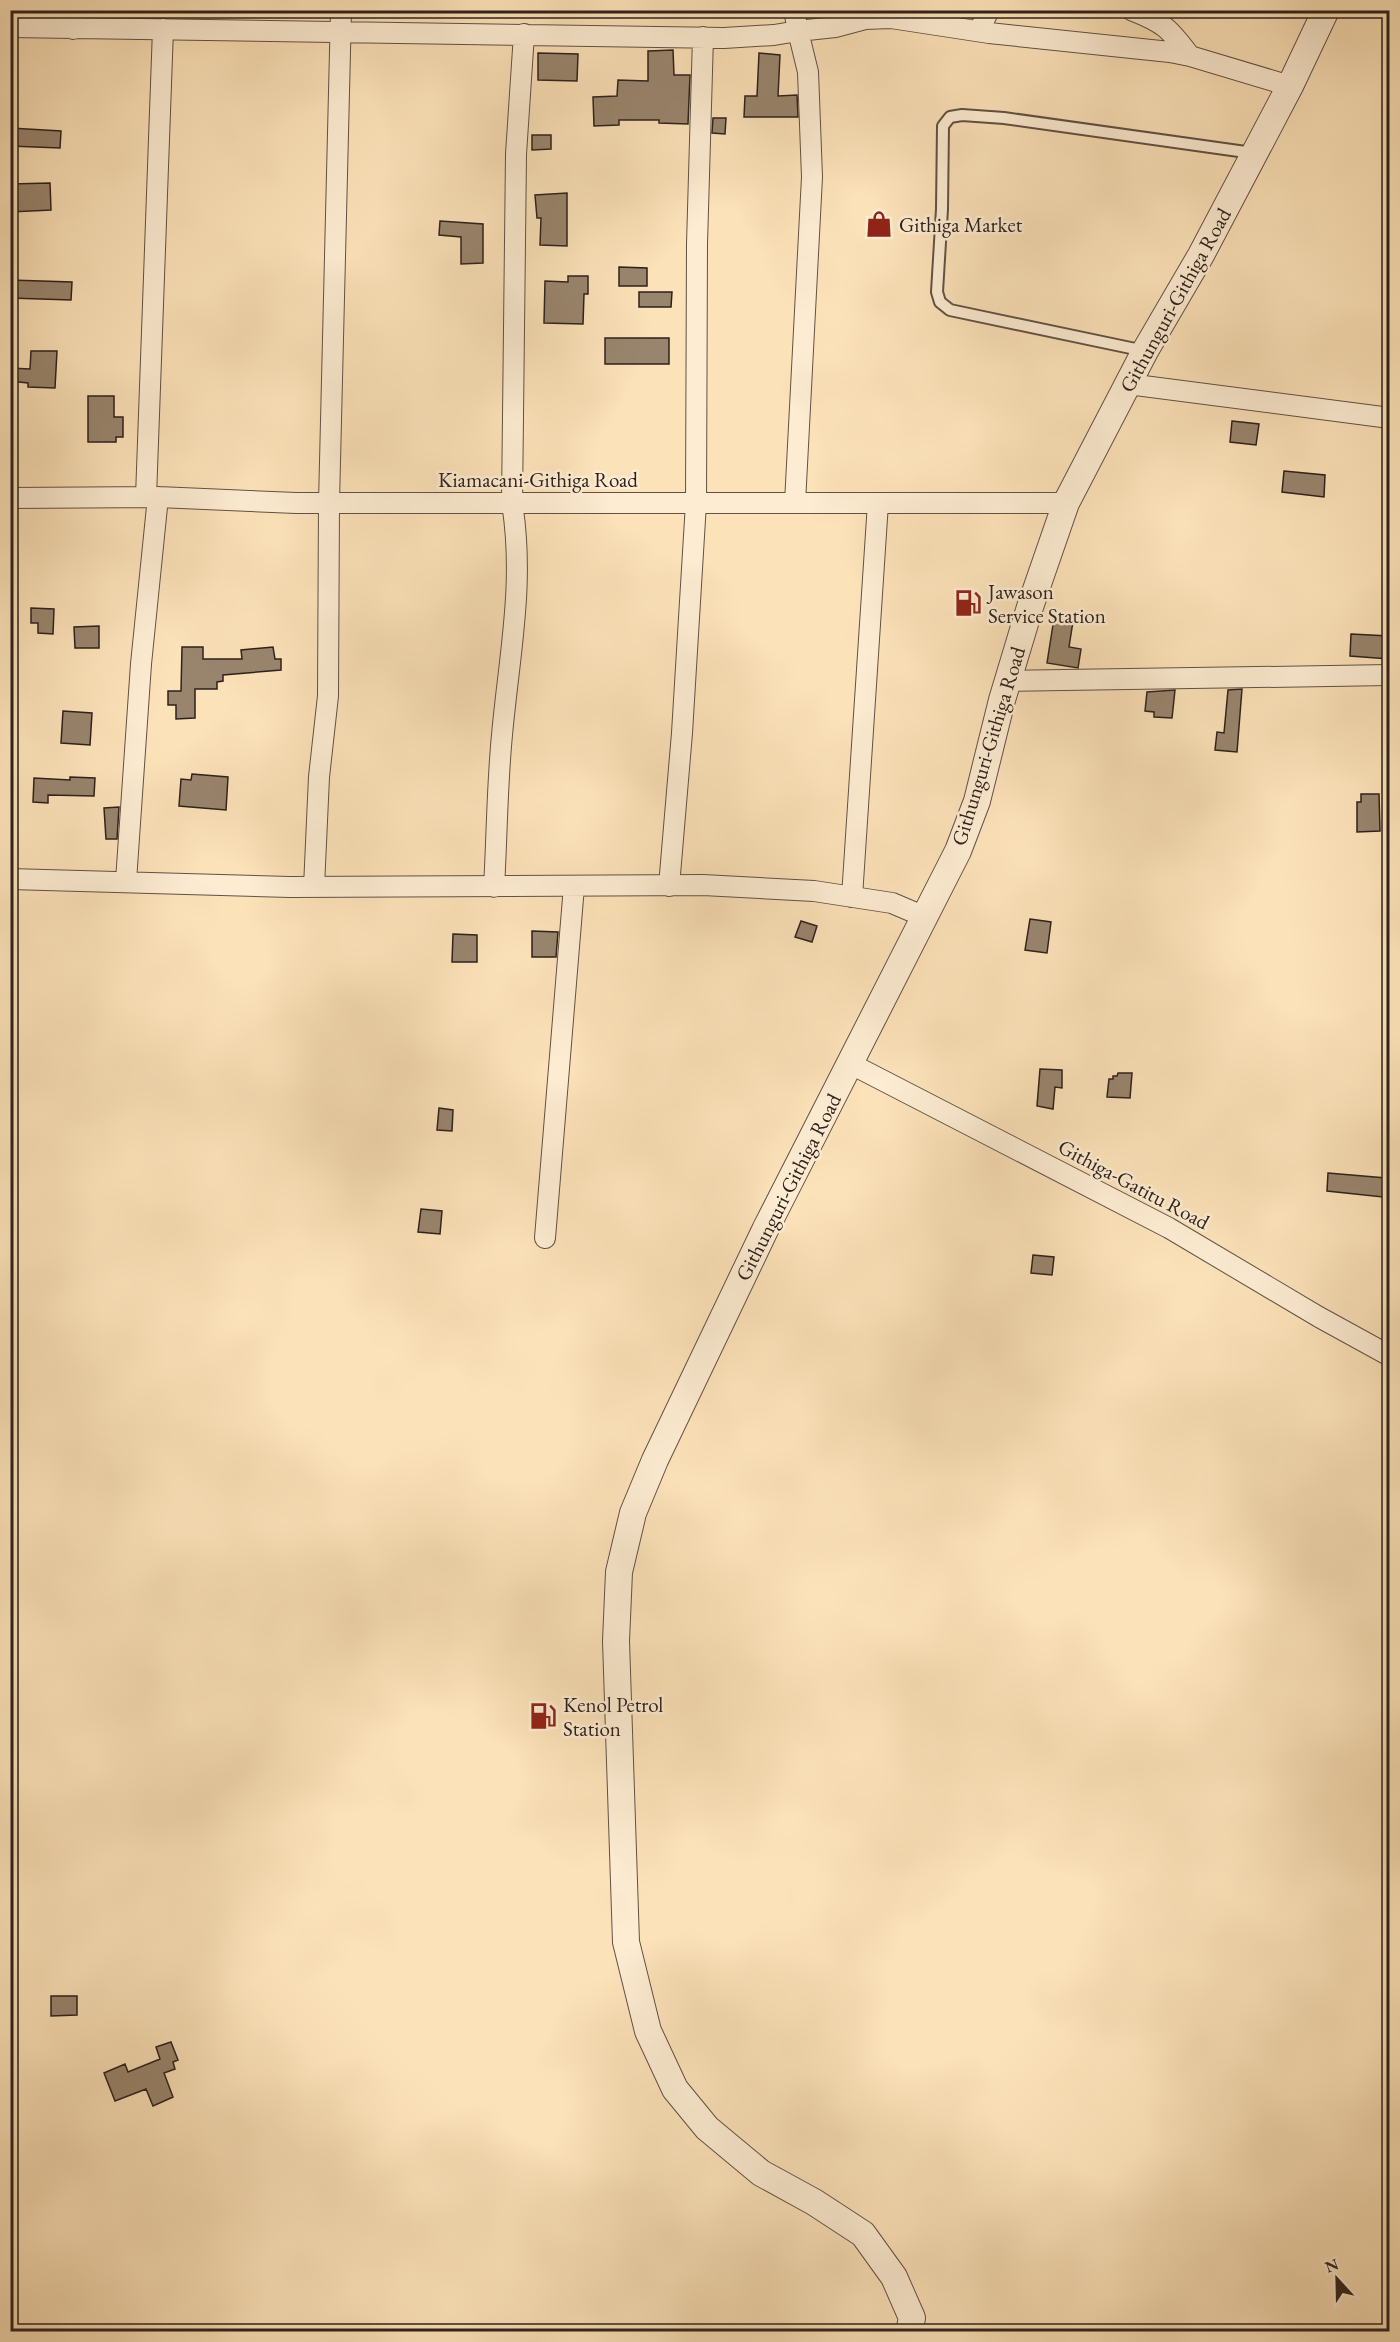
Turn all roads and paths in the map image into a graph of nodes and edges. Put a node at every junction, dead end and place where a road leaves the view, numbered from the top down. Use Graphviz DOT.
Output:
graph roads {
  1 [pos="341,10"];
  2 [pos="794,10"];
  3 [pos="989,10"];
  4 [pos="1131,10"];
  5 [pos="1326,10"];
  6 [pos="74,20"];
  7 [pos="10,27"];
  8 [pos="163,29"];
  9 [pos="798,31"];
  10 [pos="979,31"];
  11 [pos="340,32"];
  12 [pos="524,34"];
  13 [pos="703,37"];
  14 [pos="1190,56"];
  15 [pos="1290,86"];
  16 [pos="1253,153"];
  17 [pos="1145,351"];
  18 [pos="1128,384"];
  19 [pos="1389,418"];
  20 [pos="152,497"];
  21 [pos="10,498"];
  22 [pos="329,503"];
  23 [pos="512,503"];
  24 [pos="696,503"];
  25 [pos="795,503"];
  26 [pos="878,503"];
  27 [pos="1066,503"];
  28 [pos="1389,675"];
  29 [pos="1007,681"];
  30 [pos="10,879"];
  31 [pos="126,881"];
  32 [pos="574,886"];
  33 [pos="669,886"];
  34 [pos="314,887"];
  35 [pos="494,887"];
  36 [pos="852,897"];
  37 [pos="925,917"];
  38 [pos="850,1064"];
  39 [pos="545,1238"];
  40 [pos="1389,1356"];
  41 [pos="909,2331"];
  1 -- 11 [label="street"];
  2 -- 9 [label="street"];
  3 -- 10 [label="street"];
  4 -- 14 [label="street"];
  5 -- 15 [label="street, Githunguri-Githiga Road"];
  6 -- 7 [label="street"];
  6 -- 8 [label="street"];
  8 -- 11 [label="street"];
  8 -- 20 [label="street"];
  9 -- 10 [label="street"];
  9 -- 13 [label="street"];
  9 -- 25 [label="street"];
  10 -- 14 [label="street"];
  11 -- 12 [label="street"];
  11 -- 22 [label="street"];
  12 -- 13 [label="street"];
  12 -- 23 [label="street"];
  13 -- 24 [label="street"];
  14 -- 15 [label="street"];
  15 -- 16 [label="street, Githunguri-Githiga Road"];
  16 -- 17 [label="street, Githunguri-Githiga Road"];
  16 -- 17 [label="lane"];
  17 -- 18 [label="street, Githunguri-Githiga Road"];
  18 -- 19 [label="street"];
  18 -- 27 [label="street, Githunguri-Githiga Road"];
  20 -- 21 [label="street, Kiamacani-Githiga Road"];
  20 -- 22 [label="street, Kiamacani-Githiga Road"];
  20 -- 31 [label="street"];
  22 -- 23 [label="street, Kiamacani-Githiga Road"];
  22 -- 34 [label="street"];
  23 -- 24 [label="street, Kiamacani-Githiga Road"];
  23 -- 35 [label="street"];
  24 -- 25 [label="street, Kiamacani-Githiga Road"];
  24 -- 33 [label="street"];
  25 -- 26 [label="street, Kiamacani-Githiga Road"];
  26 -- 27 [label="street, Kiamacani-Githiga Road"];
  26 -- 36 [label="street"];
  27 -- 29 [label="street, Githunguri-Githiga Road"];
  28 -- 29 [label="street"];
  29 -- 37 [label="street, Githunguri-Githiga Road"];
  30 -- 31 [label="street"];
  31 -- 34 [label="street"];
  32 -- 33 [label="street"];
  32 -- 35 [label="street"];
  32 -- 39 [label="street"];
  33 -- 36 [label="street"];
  34 -- 35 [label="street"];
  36 -- 37 [label="street"];
  37 -- 38 [label="street, Githunguri-Githiga Road"];
  38 -- 40 [label="street, Githiga-Gatitu Road"];
  38 -- 41 [label="street, Githunguri-Githiga Road"];
}
